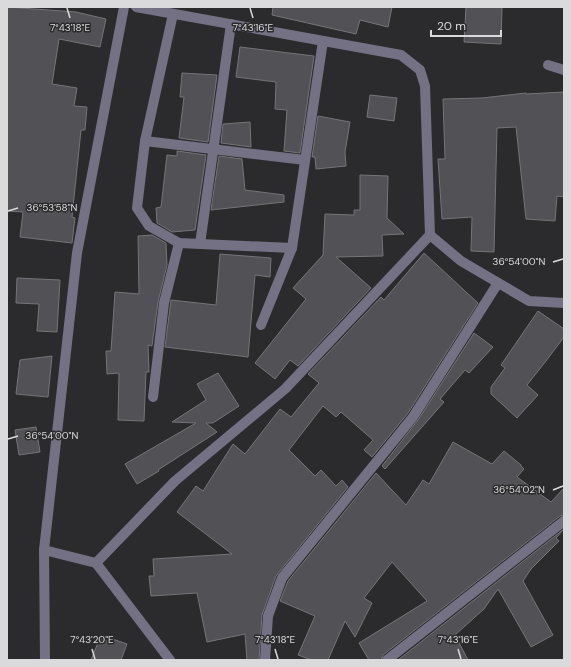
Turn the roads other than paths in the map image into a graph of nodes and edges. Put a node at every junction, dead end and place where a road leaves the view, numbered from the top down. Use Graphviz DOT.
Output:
graph roads {
  1 [pos="124,7"];
  2 [pos="136,7"];
  3 [pos="173,14"];
  4 [pos="231,24"];
  5 [pos="323,41"];
  6 [pos="548,65"];
  7 [pos="564,70"];
  8 [pos="145,141"];
  9 [pos="213,149"];
  10 [pos="305,160"];
  11 [pos="430,235"];
  12 [pos="179,243"];
  13 [pos="200,244"];
  14 [pos="292,248"];
  15 [pos="498,283"];
  16 [pos="564,303"];
  17 [pos="262,325"];
  18 [pos="153,397"];
  19 [pos="564,521"];
  20 [pos="44,550"];
  21 [pos="96,563"];
  22 [pos="46,660"];
  23 [pos="170,660"];
  24 [pos="265,660"];
  25 [pos="387,660"];
  1 -- 20 [label="street"];
  2 -- 3 [label="street"];
  3 -- 4 [label="street"];
  3 -- 8 [label="street"];
  4 -- 5 [label="street"];
  4 -- 9 [label="street"];
  5 -- 10 [label="street"];
  5 -- 11 [label="street"];
  6 -- 7 [label="street"];
  8 -- 9 [label="street"];
  8 -- 12 [label="street"];
  9 -- 10 [label="street"];
  9 -- 13 [label="street"];
  10 -- 14 [label="street"];
  11 -- 15 [label="street"];
  11 -- 21 [label="street"];
  12 -- 13 [label="street"];
  12 -- 18 [label="street"];
  13 -- 14 [label="street"];
  14 -- 17 [label="street"];
  15 -- 16 [label="street"];
  15 -- 24 [label="street"];
  19 -- 25 [label="street"];
  20 -- 21 [label="street"];
  20 -- 22 [label="street"];
  21 -- 23 [label="street"];
}
